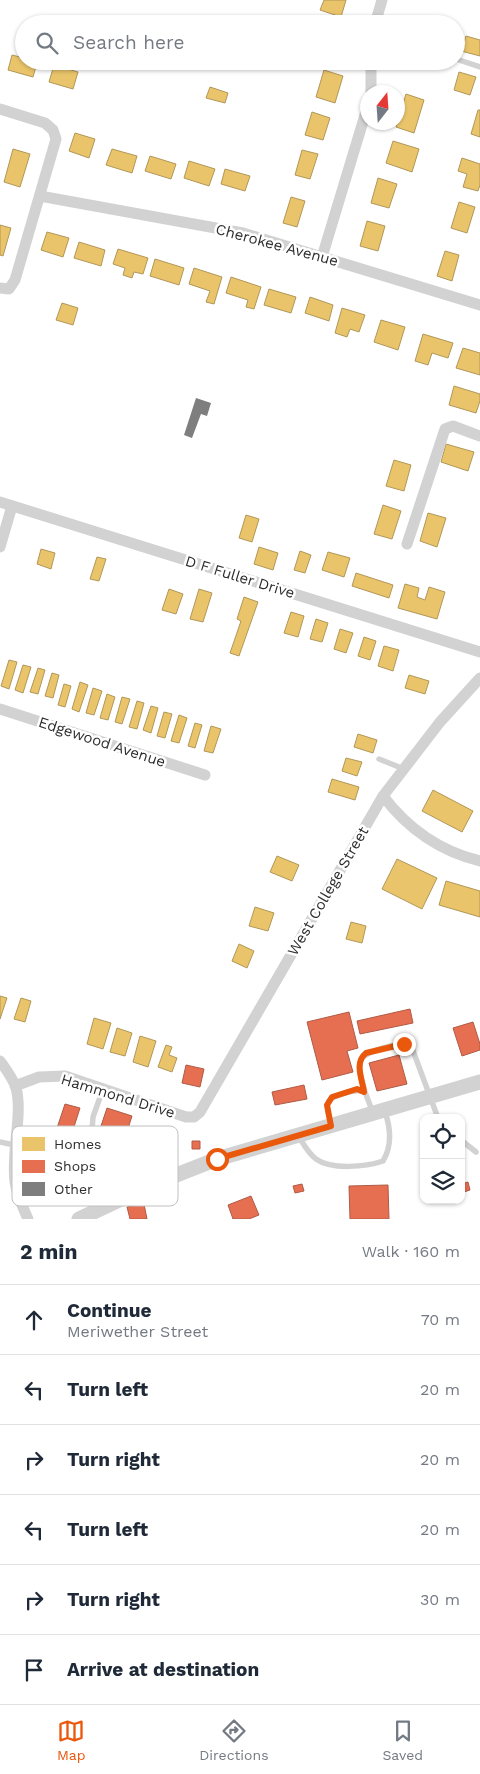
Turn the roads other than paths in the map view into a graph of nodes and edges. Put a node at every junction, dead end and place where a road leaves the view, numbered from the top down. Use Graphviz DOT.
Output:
graph roads {
  1 [pos="382,0"];
  2 [pos="378,15"];
  3 [pos="465,63"];
  4 [pos="480,67"];
  5 [pos="370,70"];
  6 [pos="370,85"];
  7 [pos="0,110"];
  8 [pos="360,130"];
  9 [pos="40,196"];
  10 [pos="322,257"];
  11 [pos="0,288"];
  12 [pos="480,305"];
  13 [pos="480,436"];
  14 [pos="0,502"];
  15 [pos="12,506"];
  16 [pos="407,544"];
  17 [pos="0,547"];
  18 [pos="480,652"];
  19 [pos="480,678"];
  20 [pos="0,709"];
  21 [pos="379,759"];
  22 [pos="404,768"];
  23 [pos="205,775"];
  24 [pos="383,796"];
  25 [pos="480,861"];
  26 [pos="0,1062"];
  27 [pos="480,1082"];
  28 [pos="15,1086"];
  29 [pos="103,1089"];
  30 [pos="364,1092"];
  31 [pos="429,1096"];
  32 [pos="378,1112"];
  33 [pos="436,1114"];
  34 [pos="194,1117"];
  35 [pos="16,1126"];
  36 [pos="92,1126"];
  37 [pos="331,1126"];
  38 [pos="298,1135"];
  39 [pos="465,1143"];
  40 [pos="476,1152"];
  41 [pos="178,1174"];
  42 [pos="23,1206"];
  43 [pos="97,1206"];
  44 [pos="104,1206"];
  45 [pos="98,1209"];
  46 [pos="28,1219"];
  47 [pos="79,1219"];
  1 -- 2 [label="street"];
  3 -- 4 [label="lane"];
  5 -- 6 [label="street"];
  7 -- 9 [label="street"];
  8 -- 10 [label="street"];
  9 -- 10 [label="street, Cherokee Avenue"];
  9 -- 11 [label="street"];
  10 -- 12 [label="street, Cherokee Avenue"];
  13 -- 16 [label="street"];
  14 -- 15 [label="street, D F Fuller Drive"];
  15 -- 17 [label="street"];
  15 -- 18 [label="street, D F Fuller Drive"];
  19 -- 22 [label="street, West College Street"];
  20 -- 23 [label="street, Edgewood Avenue"];
  21 -- 22 [label="lane"];
  22 -- 24 [label="street, West College Street"];
  24 -- 25 [label="street"];
  24 -- 34 [label="street, West College Street"];
  26 -- 28 [label="street"];
  27 -- 31 [label="street"];
  28 -- 29 [label="street, Hammond Drive"];
  28 -- 35 [label="street"];
  29 -- 34 [label="street, Hammond Drive"];
  29 -- 36 [label="lane"];
  30 -- 31 [label="lane"];
  30 -- 32 [label="lane"];
  30 -- 37 [label="lane"];
  31 -- 32 [label="street"];
  31 -- 33 [label="lane"];
  32 -- 37 [label="street"];
  32 -- 38 [label="lane"];
  37 -- 38 [label="street"];
  38 -- 41 [label="street"];
  39 -- 40 [label="lane"];
  42 -- 46 [label="street"];
  43 -- 45 [label="lane"];
  44 -- 45 [label="street"];
  45 -- 47 [label="street"];
}
